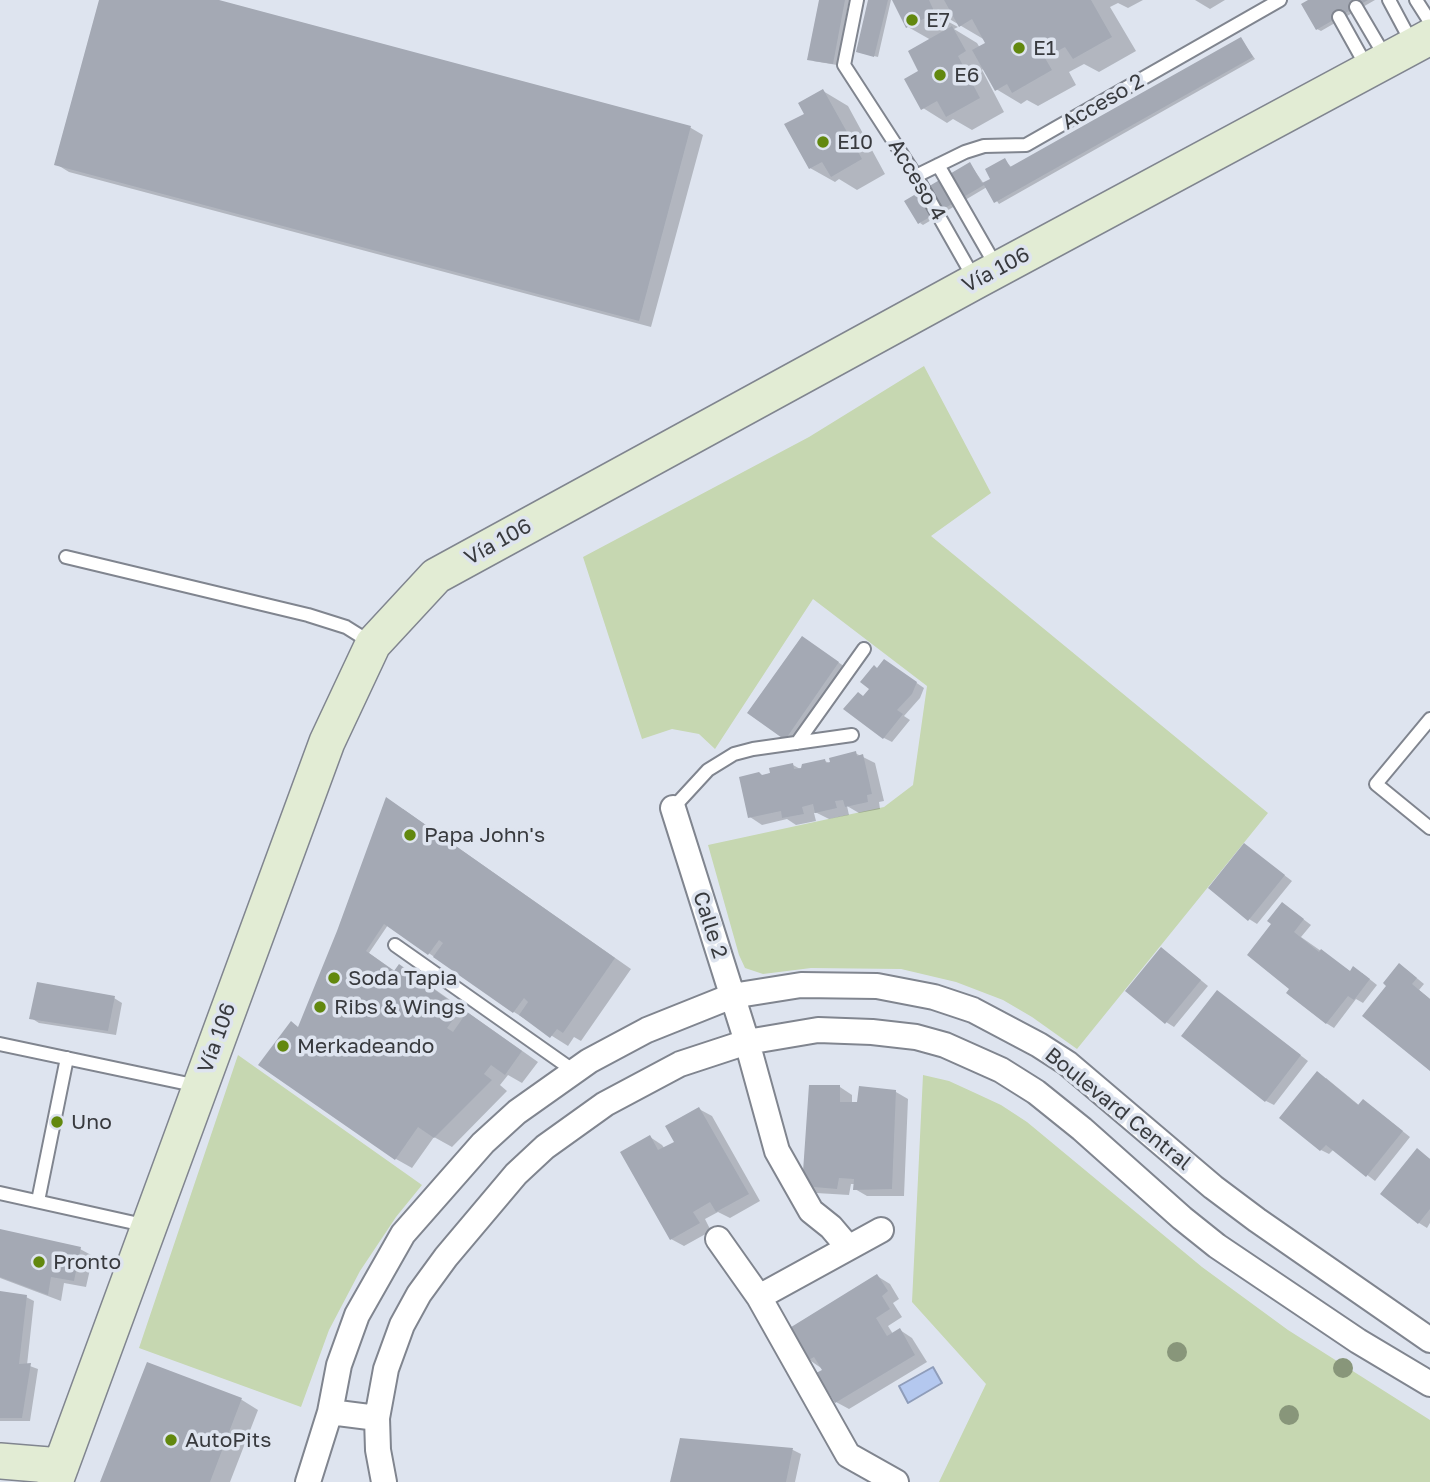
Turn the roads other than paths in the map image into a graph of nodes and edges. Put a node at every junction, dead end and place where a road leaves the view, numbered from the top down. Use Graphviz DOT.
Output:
graph roads {
  1 [pos="856,0"];
  2 [pos="1280,0"];
  3 [pos="1389,0"];
  4 [pos="1416,0"];
  5 [pos="1356,7"];
  6 [pos="1339,18"];
  7 [pos="1406,47"];
  8 [pos="938,165"];
  9 [pos="916,176"];
  10 [pos="987,275"];
  11 [pos="66,557"];
  12 [pos="373,644"];
  13 [pos="864,649"];
  14 [pos="1430,719"];
  15 [pos="852,735"];
  16 [pos="797,743"];
  17 [pos="673,807"];
  18 [pos="1430,828"];
  19 [pos="395,945"];
  20 [pos="732,996"];
  21 [pos="747,1042"];
  22 [pos="0,1044"];
  23 [pos="67,1058"];
  24 [pos="574,1071"];
  25 [pos="199,1087"];
  26 [pos="0,1193"];
  27 [pos="37,1201"];
  28 [pos="148,1226"];
  29 [pos="881,1230"];
  30 [pos="718,1239"];
  31 [pos="848,1248"];
  32 [pos="759,1297"];
  33 [pos="1430,1340"];
  34 [pos="1430,1384"];
  35 [pos="330,1412"];
  36 [pos="377,1418"];
  37 [pos="0,1461"];
  38 [pos="58,1474"];
  39 [pos="308,1482"];
  40 [pos="384,1482"];
  41 [pos="896,1482"];
  1 -- 9 [label="lane, Acceso 4"];
  2 -- 8 [label="lane, Acceso 2"];
  3 -- 7 [label="lane"];
  4 -- 7 [label="lane"];
  5 -- 7 [label="lane"];
  6 -- 7 [label="lane"];
  7 -- 10 [label="main road, Vía 106"];
  8 -- 9 [label="lane, Acceso 2"];
  8 -- 10 [label="lane, Acceso 4"];
  9 -- 10 [label="lane, Acceso 4"];
  10 -- 12 [label="main road, Vía 106"];
  11 -- 12 [label="lane"];
  12 -- 25 [label="main road, Vía 106"];
  13 -- 16 [label="lane"];
  14 -- 18 [label="lane"];
  15 -- 16 [label="lane"];
  16 -- 17 [label="lane"];
  17 -- 20 [label="street, Calle 2"];
  19 -- 24 [label="lane"];
  20 -- 21 [label="street, Calle 2"];
  20 -- 24 [label="street, Boulevard Central"];
  20 -- 33 [label="street, Boulevard Central"];
  21 -- 31 [label="street, Calle 2"];
  21 -- 34 [label="street, Boulevard Central"];
  21 -- 36 [label="street, Boulevard Central"];
  22 -- 23 [label="lane"];
  23 -- 25 [label="lane"];
  23 -- 27 [label="lane"];
  24 -- 35 [label="street, Boulevard Central"];
  25 -- 28 [label="main road, Vía 106"];
  26 -- 27 [label="lane"];
  27 -- 28 [label="lane"];
  28 -- 38 [label="main road, Vía 106"];
  29 -- 31 [label="street"];
  30 -- 32 [label="street"];
  31 -- 32 [label="street"];
  32 -- 41 [label="street"];
  35 -- 36 [label="street"];
  35 -- 39 [label="street, Boulevard Central"];
  36 -- 40 [label="street, Boulevard Central"];
  37 -- 38 [label="main road"];
}
